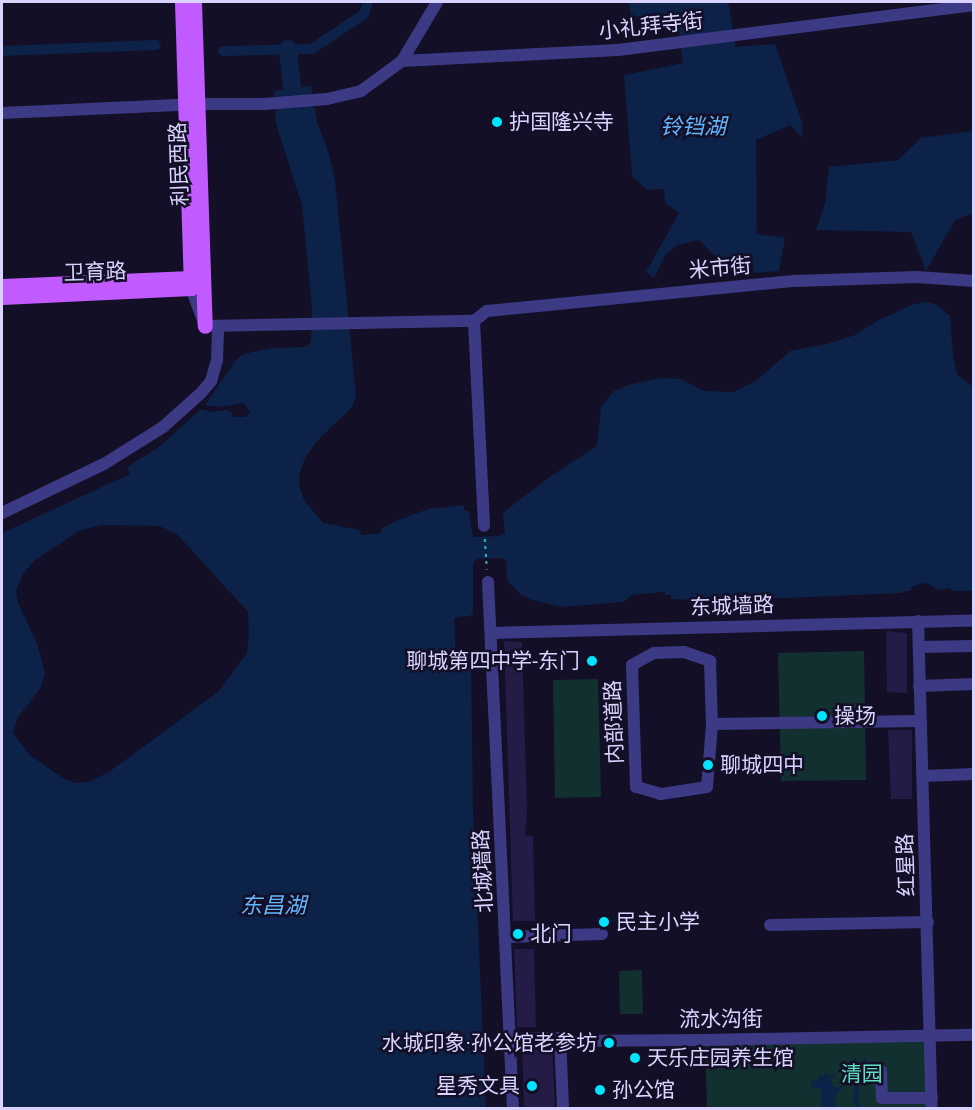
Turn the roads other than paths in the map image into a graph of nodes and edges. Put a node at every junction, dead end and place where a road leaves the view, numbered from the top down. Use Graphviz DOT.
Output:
graph roads {
  1 [pos="182,2"];
  2 [pos="194,2"];
  3 [pos="438,2"];
  4 [pos="974,5"];
  5 [pos="402,61"];
  6 [pos="193,104"];
  7 [pos="2,113"];
  8 [pos="974,281"];
  9 [pos="191,283"];
  10 [pos="2,286"];
  11 [pos="2,297"];
  12 [pos="474,321"];
  13 [pos="212,326"];
  14 [pos="2,513"];
  15 [pos="484,526"];
  16 [pos="488,582"];
  17 [pos="974,620"];
  18 [pos="918,621"];
  19 [pos="492,633"];
  20 [pos="974,646"];
  21 [pos="919,647"];
  22 [pos="974,684"];
  23 [pos="919,686"];
  24 [pos="921,721"];
  25 [pos="712,724"];
  26 [pos="974,774"];
  27 [pos="923,776"];
  28 [pos="927,922"];
  29 [pos="770,925"];
  30 [pos="602,934"];
  31 [pos="506,937"];
  32 [pos="974,1035"];
  33 [pos="931,1037"];
  34 [pos="511,1038"];
  35 [pos="560,1038"];
  36 [pos="881,1071"];
  37 [pos="932,1103"];
  38 [pos="513,1108"];
  39 [pos="563,1108"];
  1 -- 6 [label="main road, 利民西路"];
  2 -- 6 [label="main road, 利民西路"];
  3 -- 5 [label="street"];
  4 -- 5 [label="street, 小礼拜寺街"];
  5 -- 6 [label="street"];
  6 -- 7 [label="street"];
  6 -- 9 [label="main road, 利民西路"];
  6 -- 13 [label="main road, 利民西路"];
  8 -- 12 [label="street, 米市街"];
  9 -- 10 [label="main road, 卫育路"];
  9 -- 11 [label="main road, 卫育路"];
  9 -- 13 [label="street"];
  12 -- 13 [label="street"];
  12 -- 15 [label="street"];
  13 -- 14 [label="street"];
  16 -- 19 [label="street, 北城墙路"];
  17 -- 18 [label="street, 东城墙路"];
  18 -- 19 [label="street, 东城墙路"];
  18 -- 21 [label="street, 红星路"];
  19 -- 31 [label="street, 北城墙路"];
  20 -- 21 [label="street"];
  21 -- 23 [label="street, 红星路"];
  22 -- 23 [label="street"];
  23 -- 24 [label="street, 红星路"];
  24 -- 25 [label="street"];
  24 -- 27 [label="street, 红星路"];
  25 -- 25 [label="street, 内部道路"];
  26 -- 27 [label="street"];
  27 -- 28 [label="street, 红星路"];
  28 -- 29 [label="street"];
  28 -- 33 [label="street, 红星路"];
  30 -- 31 [label="street"];
  31 -- 34 [label="street, 北城墙路"];
  32 -- 33 [label="street, 流水沟街"];
  33 -- 35 [label="street, 流水沟街"];
  33 -- 37 [label="street, 红星路"];
  34 -- 35 [label="street, 流水沟街"];
  34 -- 38 [label="street, 北城墙路"];
  35 -- 39 [label="street"];
  36 -- 37 [label="street"];
}
